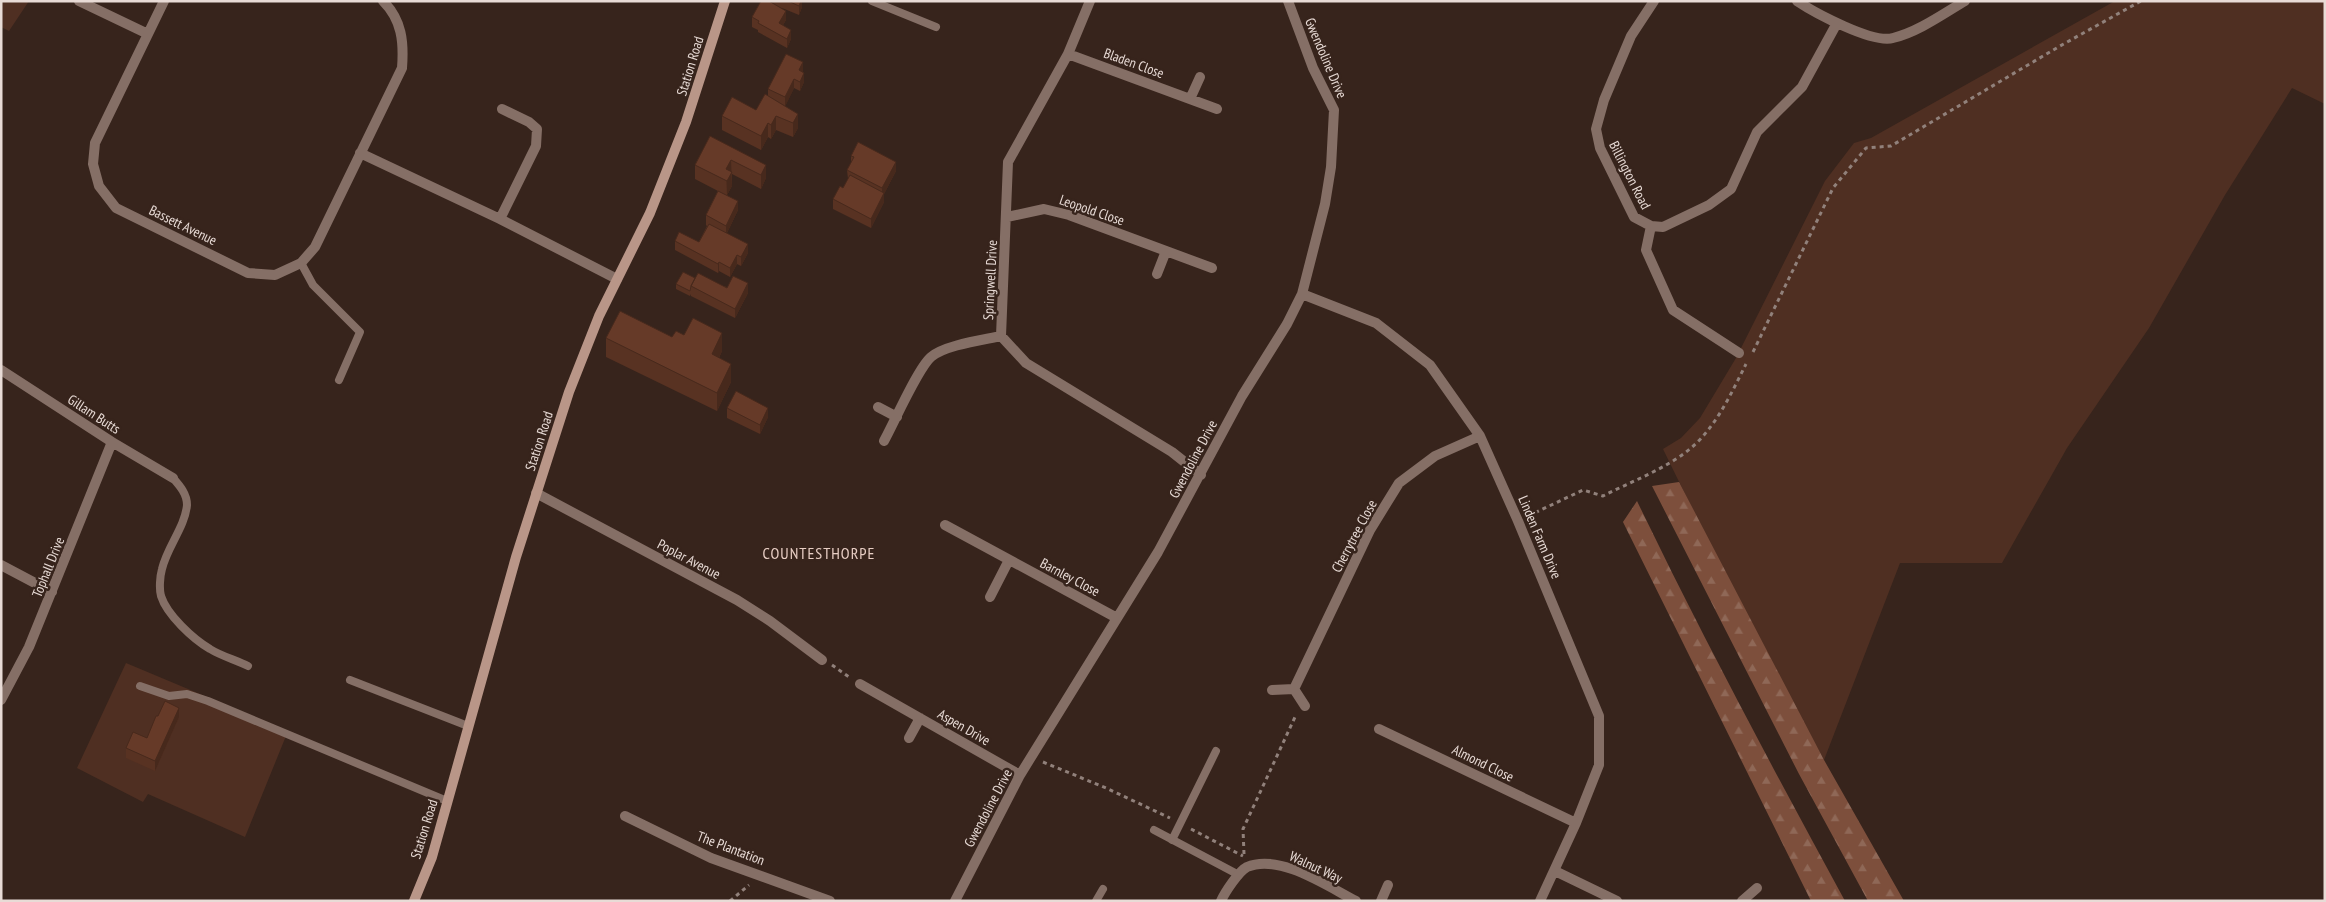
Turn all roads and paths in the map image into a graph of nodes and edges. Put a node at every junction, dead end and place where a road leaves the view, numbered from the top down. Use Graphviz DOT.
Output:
graph roads {
  1 [pos="79,1"];
  2 [pos="164,1"];
  3 [pos="383,1"];
  4 [pos="725,1"];
  5 [pos="872,1"];
  6 [pos="1090,1"];
  7 [pos="1288,1"];
  8 [pos="1654,1"];
  9 [pos="1797,1"];
  10 [pos="1965,1"];
  11 [pos="2141,1"];
  12 [pos="1837,23"];
  13 [pos="936,27"];
  14 [pos="148,34"];
  15 [pos="1068,54"];
  16 [pos="1200,77"];
  17 [pos="1190,99"];
  18 [pos="502,109"];
  19 [pos="1217,109"];
  20 [pos="360,154"];
  21 [pos="1007,217"];
  22 [pos="500,220"];
  23 [pos="1651,226"];
  24 [pos="1166,251"];
  25 [pos="301,263"];
  26 [pos="1212,268"];
  27 [pos="1157,274"];
  28 [pos="617,279"];
  29 [pos="1302,294"];
  30 [pos="1001,336"];
  31 [pos="1739,353"];
  32 [pos="1,370"];
  33 [pos="339,380"];
  34 [pos="878,408"];
  35 [pos="897,417"];
  36 [pos="1480,436"];
  37 [pos="884,441"];
  38 [pos="112,442"];
  39 [pos="1201,475"];
  40 [pos="173,478"];
  41 [pos="536,493"];
  42 [pos="1518,521"];
  43 [pos="945,525"];
  44 [pos="1009,560"];
  45 [pos="1,565"];
  46 [pos="52,592"];
  47 [pos="990,597"];
  48 [pos="1118,618"];
  49 [pos="822,660"];
  50 [pos="248,666"];
  51 [pos="350,680"];
  52 [pos="860,684"];
  53 [pos="140,686"];
  54 [pos="1294,689"];
  55 [pos="1272,690"];
  56 [pos="1,700"];
  57 [pos="1305,706"];
  58 [pos="920,718"];
  59 [pos="468,726"];
  60 [pos="1379,729"];
  61 [pos="909,738"];
  62 [pos="1216,751"];
  63 [pos="1031,757"];
  64 [pos="1020,775"];
  65 [pos="448,801"];
  66 [pos="625,816"];
  67 [pos="1576,823"];
  68 [pos="1180,824"];
  69 [pos="1154,830"];
  70 [pos="1172,840"];
  71 [pos="1244,856"];
  72 [pos="1242,871"];
  73 [pos="1555,871"];
  74 [pos="762,875"];
  75 [pos="1388,885"];
  76 [pos="1757,888"];
  77 [pos="1103,889"];
  78 [pos="955,900"];
  79 [pos="414,901"];
  80 [pos="730,901"];
  81 [pos="830,901"];
  82 [pos="1096,901"];
  83 [pos="1221,901"];
  84 [pos="1356,901"];
  85 [pos="1381,901"];
  86 [pos="1540,901"];
  87 [pos="1617,901"];
  88 [pos="1742,901"];
  1 -- 14 [label="street"];
  2 -- 14 [label="street, Bassett Avenue"];
  3 -- 20 [label="street, Bassett Avenue"];
  4 -- 28 [label="street, Station Road"];
  5 -- 13 [label="lane"];
  6 -- 15 [label="street, Springwell Drive"];
  7 -- 29 [label="street, Gwendoline Drive"];
  8 -- 23 [label="street, Billington Road"];
  9 -- 12 [label="street"];
  10 -- 12 [label="street"];
  11 -- 42 [label="path"];
  12 -- 23 [label="street, Billington Road"];
  14 -- 25 [label="street, Bassett Avenue"];
  15 -- 17 [label="street, Bladen Close"];
  15 -- 21 [label="street, Springwell Drive"];
  16 -- 17 [label="street"];
  17 -- 19 [label="street, Bladen Close"];
  18 -- 22 [label="street"];
  20 -- 22 [label="street"];
  20 -- 25 [label="street, Bassett Avenue"];
  21 -- 24 [label="street, Leopold Close"];
  21 -- 30 [label="street, Springwell Drive"];
  22 -- 28 [label="street"];
  23 -- 31 [label="street"];
  24 -- 26 [label="street, Leopold Close"];
  24 -- 27 [label="street"];
  25 -- 33 [label="lane"];
  28 -- 41 [label="street, Station Road"];
  29 -- 36 [label="street, Linden Farm Drive"];
  29 -- 39 [label="street, Gwendoline Drive"];
  30 -- 35 [label="street"];
  30 -- 39 [label="street, Springwell Drive"];
  32 -- 38 [label="street, Gillam Butts"];
  34 -- 35 [label="street"];
  35 -- 37 [label="street"];
  36 -- 42 [label="street, Linden Farm Drive"];
  36 -- 54 [label="street, Cherrytree Close"];
  38 -- 40 [label="street, Gillam Butts"];
  38 -- 46 [label="street, Tophall Drive"];
  39 -- 48 [label="street, Gwendoline Drive"];
  40 -- 50 [label="lane"];
  41 -- 49 [label="street, Poplar Avenue"];
  41 -- 59 [label="street, Station Road"];
  42 -- 67 [label="street, Linden Farm Drive"];
  43 -- 44 [label="street, Barnley Close"];
  44 -- 47 [label="street"];
  44 -- 48 [label="street, Barnley Close"];
  45 -- 46 [label="street"];
  46 -- 56 [label="street, Tophall Drive"];
  48 -- 63 [label="street, Gwendoline Drive"];
  49 -- 52 [label="path"];
  51 -- 59 [label="lane"];
  52 -- 58 [label="street, Aspen Drive"];
  53 -- 65 [label="lane"];
  54 -- 55 [label="street"];
  54 -- 57 [label="street"];
  57 -- 71 [label="path"];
  58 -- 61 [label="street, Aspen Drive"];
  58 -- 64 [label="street, Aspen Drive"];
  59 -- 65 [label="street, Station Road"];
  60 -- 67 [label="street, Almond Close"];
  62 -- 68 [label="lane"];
  63 -- 64 [label="street, Gwendoline Drive"];
  63 -- 68 [label="path"];
  64 -- 78 [label="street, Gwendoline Drive"];
  65 -- 79 [label="street, Station Road"];
  66 -- 74 [label="street, The Plantation"];
  67 -- 73 [label="street, Linden Farm Drive"];
  68 -- 70 [label="lane"];
  68 -- 71 [label="path"];
  69 -- 70 [label="lane"];
  70 -- 72 [label="lane"];
  71 -- 72 [label="path"];
  72 -- 83 [label="street"];
  72 -- 84 [label="street, Walnut Way"];
  73 -- 86 [label="street, Linden Farm Drive"];
  73 -- 87 [label="street"];
  74 -- 80 [label="path"];
  74 -- 81 [label="street, The Plantation"];
  75 -- 85 [label="street"];
  76 -- 88 [label="street"];
  77 -- 82 [label="lane"];
}
